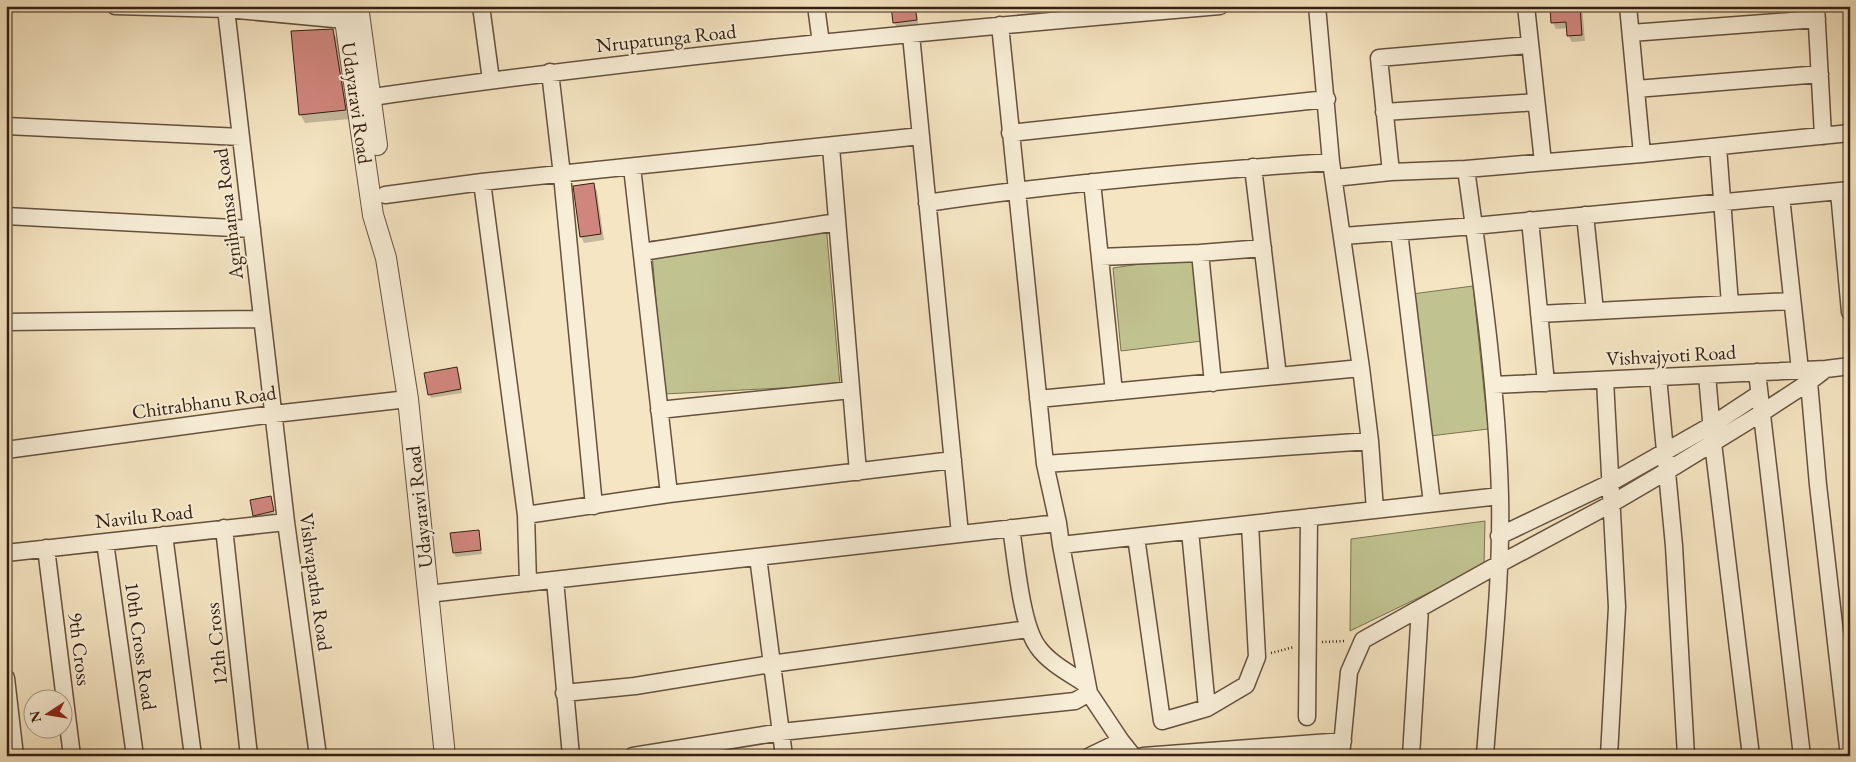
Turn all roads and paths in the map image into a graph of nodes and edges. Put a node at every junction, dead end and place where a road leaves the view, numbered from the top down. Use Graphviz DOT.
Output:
graph roads {
  1 [pos="115,6"];
  2 [pos="481,6"];
  3 [pos="816,6"];
  4 [pos="1220,6"];
  5 [pos="1317,6"];
  6 [pos="1526,6"];
  7 [pos="1628,6"];
  8 [pos="226,9"];
  9 [pos="352,13"];
  10 [pos="1817,13"];
  11 [pos="1000,25"];
  12 [pos="1631,33"];
  13 [pos="911,35"];
  14 [pos="821,43"];
  15 [pos="1529,45"];
  16 [pos="550,72"];
  17 [pos="1820,74"];
  18 [pos="491,80"];
  19 [pos="1636,89"];
  20 [pos="364,98"];
  21 [pos="1327,99"];
  22 [pos="1536,102"];
  23 [pos="1384,112"];
  24 [pos="6,126"];
  25 [pos="1010,133"];
  26 [pos="1850,133"];
  27 [pos="921,136"];
  28 [pos="1823,136"];
  29 [pos="241,138"];
  30 [pos="831,146"];
  31 [pos="1718,147"];
  32 [pos="1642,154"];
  33 [pos="1331,162"];
  34 [pos="1543,162"];
  35 [pos="632,167"];
  36 [pos="1253,167"];
  37 [pos="1466,169"];
  38 [pos="1391,172"];
  39 [pos="562,175"];
  40 [pos="1334,178"];
  41 [pos="482,182"];
  42 [pos="1092,182"];
  43 [pos="1018,190"];
  44 [pos="1844,191"];
  45 [pos="384,195"];
  46 [pos="1781,197"];
  47 [pos="927,203"];
  48 [pos="1722,203"];
  49 [pos="1585,215"];
  50 [pos="6,216"];
  51 [pos="1530,220"];
  52 [pos="837,222"];
  53 [pos="1474,226"];
  54 [pos="252,229"];
  55 [pos="1400,232"];
  56 [pos="1343,236"];
  57 [pos="1263,248"];
  58 [pos="642,252"];
  59 [pos="1200,253"];
  60 [pos="1100,257"];
  61 [pos="386,258"];
  62 [pos="1792,301"];
  63 [pos="1730,304"];
  64 [pos="1595,311"];
  65 [pos="1850,311"];
  66 [pos="1540,314"];
  67 [pos="262,319"];
  68 [pos="6,322"];
  69 [pos="1850,366"];
  70 [pos="1361,368"];
  71 [pos="1757,372"];
  72 [pos="1707,375"];
  73 [pos="1278,376"];
  74 [pos="1804,376"];
  75 [pos="1658,377"];
  76 [pos="1605,380"];
  77 [pos="1213,383"];
  78 [pos="1546,383"];
  79 [pos="1493,385"];
  80 [pos="851,390"];
  81 [pos="1114,392"];
  82 [pos="1759,394"];
  83 [pos="408,399"];
  84 [pos="1038,399"];
  85 [pos="659,410"];
  86 [pos="274,414"];
  87 [pos="1760,414"];
  88 [pos="1712,425"];
  89 [pos="1370,441"];
  90 [pos="1713,443"];
  91 [pos="6,450"];
  92 [pos="1664,451"];
  93 [pos="952,460"];
  94 [pos="1045,464"];
  95 [pos="858,472"];
  96 [pos="1667,472"];
  97 [pos="1610,483"];
  98 [pos="669,494"];
  99 [pos="1500,496"];
  100 [pos="1432,503"];
  101 [pos="1611,504"];
  102 [pos="594,506"];
  103 [pos="1376,510"];
  104 [pos="526,516"];
  105 [pos="1309,517"];
  106 [pos="286,522"];
  107 [pos="1058,523"];
  108 [pos="1250,524"];
  109 [pos="224,528"];
  110 [pos="1011,528"];
  111 [pos="1190,531"];
  112 [pos="960,534"];
  113 [pos="164,535"];
  114 [pos="1499,536"];
  115 [pos="1136,537"];
  116 [pos="105,542"];
  117 [pos="1061,545"];
  118 [pos="46,548"];
  119 [pos="6,553"];
  120 [pos="758,557"];
  121 [pos="1499,564"];
  122 [pos="555,580"];
  123 [pos="528,583"];
  124 [pos="428,594"];
  125 [pos="1420,608"];
  126 [pos="1028,629"];
  127 [pos="1363,640"];
  128 [pos="1309,643"];
  129 [pos="1257,657"];
  130 [pos="771,664"];
  131 [pos="6,678"];
  132 [pos="1088,689"];
  133 [pos="564,693"];
  134 [pos="1207,708"];
  135 [pos="1307,717"];
  136 [pos="781,732"];
  137 [pos="1121,742"];
  138 [pos="1342,748"];
  139 [pos="16,756"];
  140 [pos="72,756"];
  141 [pos="135,756"];
  142 [pos="193,756"];
  143 [pos="249,756"];
  144 [pos="318,756"];
  145 [pos="446,756"];
  146 [pos="571,756"];
  147 [pos="633,756"];
  148 [pos="784,756"];
  149 [pos="1090,756"];
  150 [pos="1133,756"];
  151 [pos="1143,756"];
  152 [pos="1411,756"];
  153 [pos="1485,756"];
  154 [pos="1609,756"];
  155 [pos="1686,756"];
  156 [pos="1750,756"];
  157 [pos="1802,756"];
  158 [pos="1849,756"];
  1 -- 8 [label="street"];
  2 -- 18 [label="street"];
  3 -- 14 [label="street"];
  4 -- 11 [label="street, Nrupatunga Road"];
  5 -- 21 [label="street"];
  6 -- 15 [label="street"];
  7 -- 12 [label="street"];
  8 -- 9 [label="street"];
  8 -- 29 [label="street, Agnihamsa Road"];
  9 -- 20 [label="street, Udayaravi Road"];
  10 -- 12 [label="street"];
  10 -- 17 [label="street"];
  11 -- 13 [label="street, Nrupatunga Road"];
  11 -- 25 [label="street"];
  12 -- 19 [label="street"];
  13 -- 14 [label="street, Nrupatunga Road"];
  13 -- 27 [label="street"];
  14 -- 16 [label="street, Nrupatunga Road"];
  15 -- 22 [label="street"];
  15 -- 23 [label="street"];
  16 -- 18 [label="street, Nrupatunga Road"];
  16 -- 39 [label="street"];
  17 -- 19 [label="street"];
  17 -- 28 [label="street"];
  18 -- 20 [label="street, Nrupatunga Road"];
  19 -- 32 [label="street"];
  20 -- 45 [label="street, Udayaravi Road"];
  20 -- 61 [label="street, Udayaravi Road"];
  21 -- 25 [label="street"];
  21 -- 33 [label="street"];
  22 -- 23 [label="street"];
  22 -- 34 [label="street"];
  23 -- 38 [label="street"];
  24 -- 29 [label="street"];
  25 -- 43 [label="street"];
  26 -- 28 [label="street"];
  27 -- 30 [label="street"];
  27 -- 47 [label="street"];
  28 -- 31 [label="street"];
  29 -- 54 [label="street, Agnihamsa Road"];
  30 -- 35 [label="street"];
  30 -- 52 [label="street"];
  31 -- 32 [label="street"];
  31 -- 48 [label="street"];
  32 -- 34 [label="street"];
  33 -- 36 [label="street"];
  33 -- 40 [label="street"];
  34 -- 37 [label="street"];
  35 -- 39 [label="street"];
  35 -- 58 [label="street"];
  36 -- 42 [label="street"];
  36 -- 57 [label="street"];
  37 -- 38 [label="street"];
  37 -- 53 [label="street"];
  38 -- 40 [label="street"];
  39 -- 41 [label="street"];
  39 -- 102 [label="street"];
  40 -- 56 [label="street"];
  41 -- 45 [label="street"];
  41 -- 104 [label="street"];
  42 -- 43 [label="street"];
  42 -- 60 [label="street"];
  43 -- 47 [label="street"];
  43 -- 84 [label="street"];
  44 -- 46 [label="street"];
  44 -- 65 [label="street"];
  45 -- 61 [label="street, Udayaravi Road"];
  46 -- 48 [label="street"];
  46 -- 62 [label="street"];
  47 -- 93 [label="street"];
  48 -- 49 [label="street"];
  48 -- 63 [label="street"];
  49 -- 51 [label="street"];
  49 -- 64 [label="street"];
  50 -- 54 [label="street"];
  51 -- 53 [label="street"];
  51 -- 66 [label="street"];
  52 -- 58 [label="street"];
  52 -- 80 [label="street"];
  53 -- 55 [label="street"];
  53 -- 79 [label="street"];
  54 -- 67 [label="street, Agnihamsa Road"];
  55 -- 56 [label="street"];
  55 -- 100 [label="street"];
  56 -- 70 [label="street"];
  57 -- 59 [label="street"];
  57 -- 73 [label="street"];
  58 -- 85 [label="street"];
  59 -- 60 [label="street"];
  59 -- 77 [label="street"];
  60 -- 81 [label="street"];
  61 -- 83 [label="street, Udayaravi Road"];
  62 -- 63 [label="street"];
  62 -- 74 [label="street"];
  63 -- 64 [label="street"];
  64 -- 66 [label="street"];
  66 -- 78 [label="street"];
  67 -- 68 [label="street"];
  67 -- 86 [label="street, Agnihamsa Road"];
  69 -- 74 [label="street, Vishvajyoti Road"];
  70 -- 73 [label="street"];
  70 -- 89 [label="street"];
  71 -- 72 [label="street, Vishvajyoti Road"];
  71 -- 74 [label="street, Vishvajyoti Road"];
  71 -- 82 [label="street"];
  72 -- 75 [label="street, Vishvajyoti Road"];
  72 -- 88 [label="street"];
  73 -- 77 [label="street"];
  74 -- 87 [label="street"];
  74 -- 158 [label="street"];
  75 -- 76 [label="street, Vishvajyoti Road"];
  75 -- 92 [label="street"];
  76 -- 78 [label="street, Vishvajyoti Road"];
  76 -- 97 [label="street"];
  77 -- 81 [label="street"];
  78 -- 79 [label="street, Vishvajyoti Road"];
  79 -- 99 [label="street"];
  80 -- 85 [label="street"];
  80 -- 95 [label="street"];
  81 -- 84 [label="street"];
  82 -- 87 [label="street"];
  82 -- 88 [label="street"];
  83 -- 86 [label="street, Chitrabhanu Road"];
  83 -- 124 [label="street, Udayaravi Road"];
  84 -- 94 [label="street"];
  85 -- 98 [label="street"];
  86 -- 91 [label="street, Chitrabhanu Road"];
  86 -- 106 [label="street, Vishvapatha Road"];
  87 -- 90 [label="street"];
  87 -- 157 [label="street"];
  88 -- 90 [label="street"];
  88 -- 92 [label="street"];
  89 -- 94 [label="street"];
  89 -- 103 [label="street"];
  90 -- 96 [label="street"];
  90 -- 156 [label="street"];
  92 -- 96 [label="street"];
  92 -- 97 [label="street"];
  93 -- 95 [label="street"];
  93 -- 112 [label="street"];
  94 -- 107 [label="street"];
  95 -- 98 [label="street"];
  96 -- 101 [label="street"];
  96 -- 155 [label="street"];
  97 -- 101 [label="street"];
  97 -- 114 [label="street"];
  98 -- 102 [label="street"];
  99 -- 100 [label="street"];
  99 -- 114 [label="street"];
  100 -- 103 [label="street"];
  101 -- 121 [label="street"];
  101 -- 154 [label="street"];
  102 -- 104 [label="street"];
  103 -- 105 [label="street"];
  104 -- 123 [label="street"];
  105 -- 108 [label="street"];
  105 -- 128 [label="street"];
  106 -- 109 [label="street, Navilu Road"];
  106 -- 144 [label="street, Vishvapatha Road"];
  107 -- 110 [label="street"];
  107 -- 117 [label="street"];
  108 -- 111 [label="street"];
  108 -- 129 [label="street"];
  109 -- 113 [label="street, Navilu Road"];
  109 -- 143 [label="street, 12th Cross"];
  110 -- 112 [label="street"];
  110 -- 126 [label="street"];
  111 -- 115 [label="street"];
  111 -- 134 [label="street"];
  112 -- 120 [label="street"];
  113 -- 116 [label="street, Navilu Road"];
  113 -- 142 [label="street"];
  114 -- 121 [label="street"];
  115 -- 117 [label="street"];
  115 -- 134 [label="street"];
  116 -- 118 [label="street, Navilu Road"];
  116 -- 141 [label="street, 10th Cross Road"];
  117 -- 132 [label="street"];
  118 -- 119 [label="street, Navilu Road"];
  118 -- 140 [label="street, 9th Cross"];
  120 -- 122 [label="street"];
  120 -- 130 [label="street"];
  121 -- 125 [label="street"];
  121 -- 153 [label="street"];
  122 -- 123 [label="street"];
  122 -- 133 [label="street"];
  123 -- 124 [label="street"];
  124 -- 145 [label="street, Udayaravi Road"];
  125 -- 127 [label="street"];
  125 -- 152 [label="street"];
  126 -- 130 [label="street"];
  126 -- 132 [label="street"];
  127 -- 128 [label="path"];
  127 -- 138 [label="street"];
  128 -- 129 [label="path"];
  128 -- 135 [label="street"];
  129 -- 134 [label="street"];
  130 -- 133 [label="street"];
  130 -- 136 [label="street"];
  131 -- 139 [label="street"];
  132 -- 136 [label="street"];
  132 -- 137 [label="street"];
  133 -- 146 [label="street"];
  136 -- 147 [label="street"];
  136 -- 148 [label="street"];
  137 -- 149 [label="street"];
  137 -- 150 [label="street"];
  138 -- 151 [label="street"];
}
